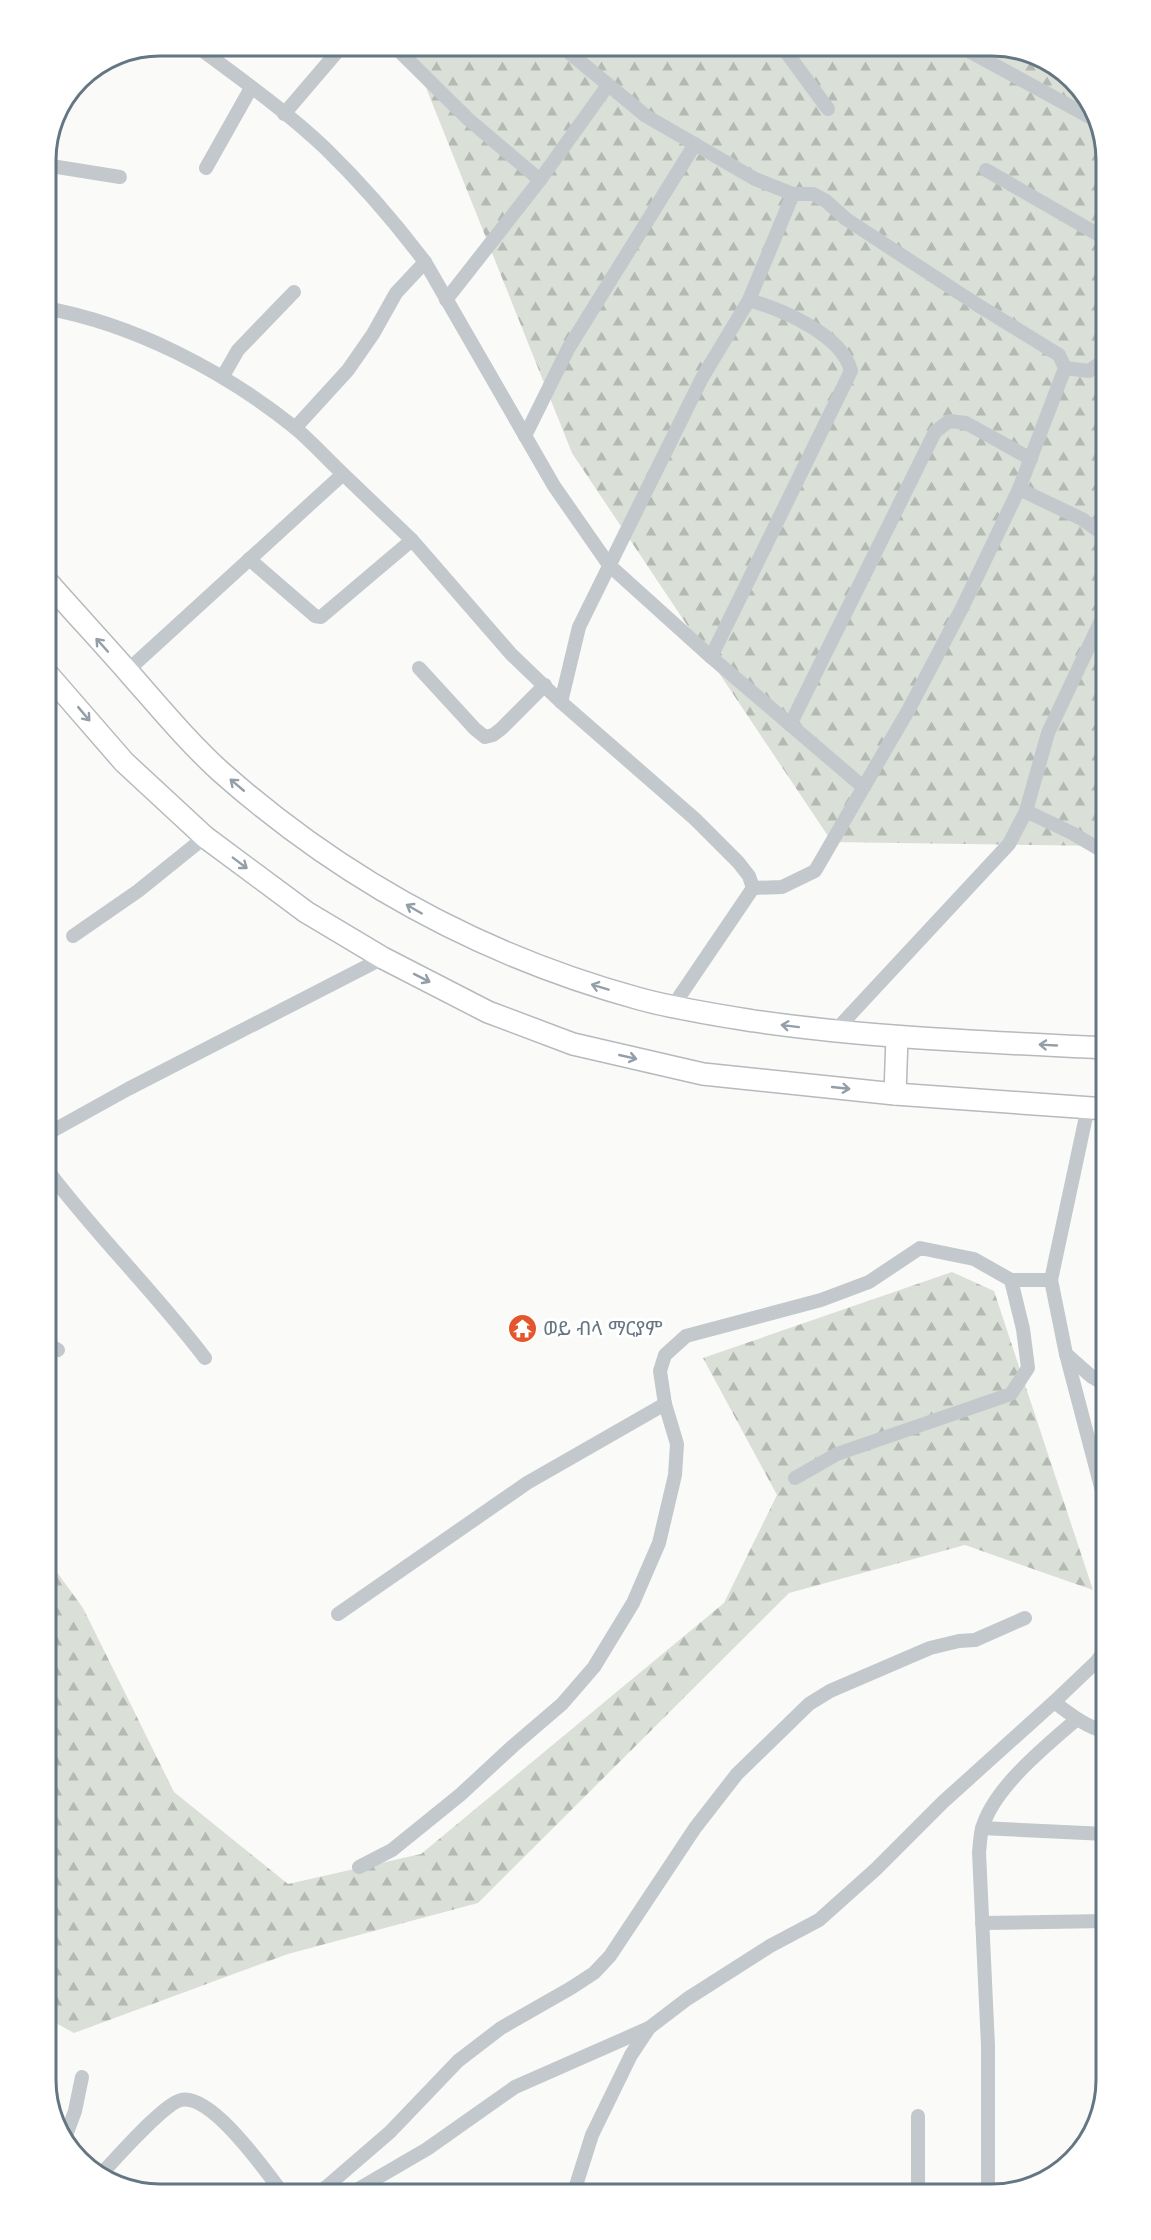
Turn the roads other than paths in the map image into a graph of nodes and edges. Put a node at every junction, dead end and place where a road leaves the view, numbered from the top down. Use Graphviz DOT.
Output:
graph roads {
  1 [pos="219,56"];
  2 [pos="334,56"];
  3 [pos="404,56"];
  4 [pos="573,56"];
  5 [pos="789,56"];
  6 [pos="978,56"];
  7 [pos="608,85"];
  8 [pos="251,88"];
  9 [pos="828,109"];
  10 [pos="284,114"];
  11 [pos="1085,114"];
  12 [pos="695,144"];
  13 [pos="56,167"];
  14 [pos="206,168"];
  15 [pos="986,170"];
  16 [pos="120,177"];
  17 [pos="540,180"];
  18 [pos="793,194"];
  19 [pos="1096,233"];
  20 [pos="425,261"];
  21 [pos="294,292"];
  22 [pos="446,300"];
  23 [pos="749,300"];
  24 [pos="56,309"];
  25 [pos="1096,366"];
  26 [pos="1065,368"];
  27 [pos="223,376"];
  28 [pos="295,428"];
  29 [pos="525,435"];
  30 [pos="1030,459"];
  31 [pos="343,474"];
  32 [pos="1019,489"];
  33 [pos="1096,529"];
  34 [pos="412,540"];
  35 [pos="249,558"];
  36 [pos="609,565"];
  37 [pos="56,591"];
  38 [pos="1096,631"];
  39 [pos="711,657"];
  40 [pos="420,668"];
  41 [pos="127,671"];
  42 [pos="545,685"];
  43 [pos="56,690"];
  44 [pos="561,702"];
  45 [pos="790,725"];
  46 [pos="862,786"];
  47 [pos="1026,811"];
  48 [pos="205,837"];
  49 [pos="1096,847"];
  50 [pos="753,888"];
  51 [pos="73,936"];
  52 [pos="382,958"];
  53 [pos="673,1006"];
  54 [pos="835,1031"];
  55 [pos="897,1038"];
  56 [pos="1096,1048"];
  57 [pos="895,1094"];
  58 [pos="1096,1108"];
  59 [pos="1096,1112"];
  60 [pos="56,1129"];
  61 [pos="56,1181"];
  62 [pos="1011,1280"];
  63 [pos="1051,1280"];
  64 [pos="1066,1354"];
  65 [pos="205,1358"];
  66 [pos="1096,1379"];
  67 [pos="664,1404"];
  68 [pos="1096,1468"];
  69 [pos="795,1478"];
  70 [pos="338,1614"];
  71 [pos="1025,1617"];
  72 [pos="1096,1662"];
  73 [pos="1054,1702"];
  74 [pos="1077,1719"];
  75 [pos="1096,1730"];
  76 [pos="982,1828"];
  77 [pos="1096,1834"];
  78 [pos="359,1868"];
  79 [pos="1096,1921"];
  80 [pos="982,1923"];
  81 [pos="649,2028"];
  82 [pos="82,2077"];
  83 [pos="918,2116"];
  84 [pos="68,2130"];
  85 [pos="106,2169"];
  86 [pos="276,2184"];
  87 [pos="330,2184"];
  88 [pos="367,2184"];
  89 [pos="576,2184"];
  90 [pos="918,2184"];
  91 [pos="988,2184"];
  1 -- 8 [label="street"];
  2 -- 10 [label="street"];
  3 -- 17 [label="street"];
  4 -- 7 [label="street"];
  5 -- 9 [label="street"];
  6 -- 11 [label="street"];
  7 -- 12 [label="street"];
  7 -- 17 [label="street"];
  8 -- 10 [label="street"];
  8 -- 14 [label="street"];
  10 -- 20 [label="street"];
  12 -- 18 [label="street"];
  12 -- 29 [label="street"];
  13 -- 16 [label="street"];
  15 -- 19 [label="street"];
  17 -- 22 [label="street"];
  18 -- 23 [label="street"];
  18 -- 26 [label="street"];
  20 -- 22 [label="street"];
  20 -- 28 [label="street"];
  21 -- 27 [label="street"];
  22 -- 29 [label="street"];
  23 -- 36 [label="street"];
  23 -- 39 [label="street"];
  24 -- 27 [label="street"];
  25 -- 26 [label="street"];
  26 -- 30 [label="street"];
  27 -- 28 [label="street"];
  28 -- 31 [label="street"];
  29 -- 36 [label="street"];
  30 -- 32 [label="street"];
  30 -- 45 [label="street"];
  31 -- 34 [label="street"];
  31 -- 35 [label="street"];
  32 -- 33 [label="street"];
  32 -- 46 [label="street"];
  34 -- 35 [label="street"];
  34 -- 42 [label="street"];
  35 -- 41 [label="street"];
  36 -- 39 [label="street"];
  36 -- 44 [label="street"];
  41 -- 37 [label="main road, one-way"];
  38 -- 47 [label="street"];
  39 -- 45 [label="street"];
  40 -- 42 [label="street"];
  53 -- 41 [label="main road, one-way"];
  42 -- 44 [label="street"];
  43 -- 48 [label="main road, one-way"];
  44 -- 50 [label="street"];
  45 -- 46 [label="street"];
  46 -- 50 [label="street"];
  47 -- 49 [label="street"];
  47 -- 54 [label="street"];
  48 -- 51 [label="street"];
  48 -- 52 [label="main road, one-way"];
  50 -- 53 [label="street"];
  52 -- 57 [label="main road, one-way"];
  52 -- 60 [label="street"];
  54 -- 53 [label="main road, one-way"];
  54 -- 55 [label="main road"];
  56 -- 55 [label="main road, one-way"];
  55 -- 57 [label="main road"];
  57 -- 58 [label="main road"];
  59 -- 63 [label="street"];
  61 -- 65 [label="street"];
  62 -- 63 [label="street"];
  62 -- 67 [label="street"];
  62 -- 69 [label="street"];
  63 -- 64 [label="street"];
  64 -- 66 [label="street"];
  64 -- 68 [label="street"];
  67 -- 70 [label="street"];
  67 -- 78 [label="street"];
  71 -- 87 [label="street"];
  72 -- 73 [label="street"];
  73 -- 74 [label="street"];
  73 -- 81 [label="street"];
  74 -- 75 [label="street"];
  74 -- 76 [label="street"];
  76 -- 77 [label="street"];
  76 -- 80 [label="street"];
  79 -- 80 [label="street"];
  80 -- 91 [label="street"];
  81 -- 88 [label="street"];
  81 -- 89 [label="street"];
  82 -- 84 [label="street"];
  83 -- 90 [label="street"];
  85 -- 86 [label="street"];
}
